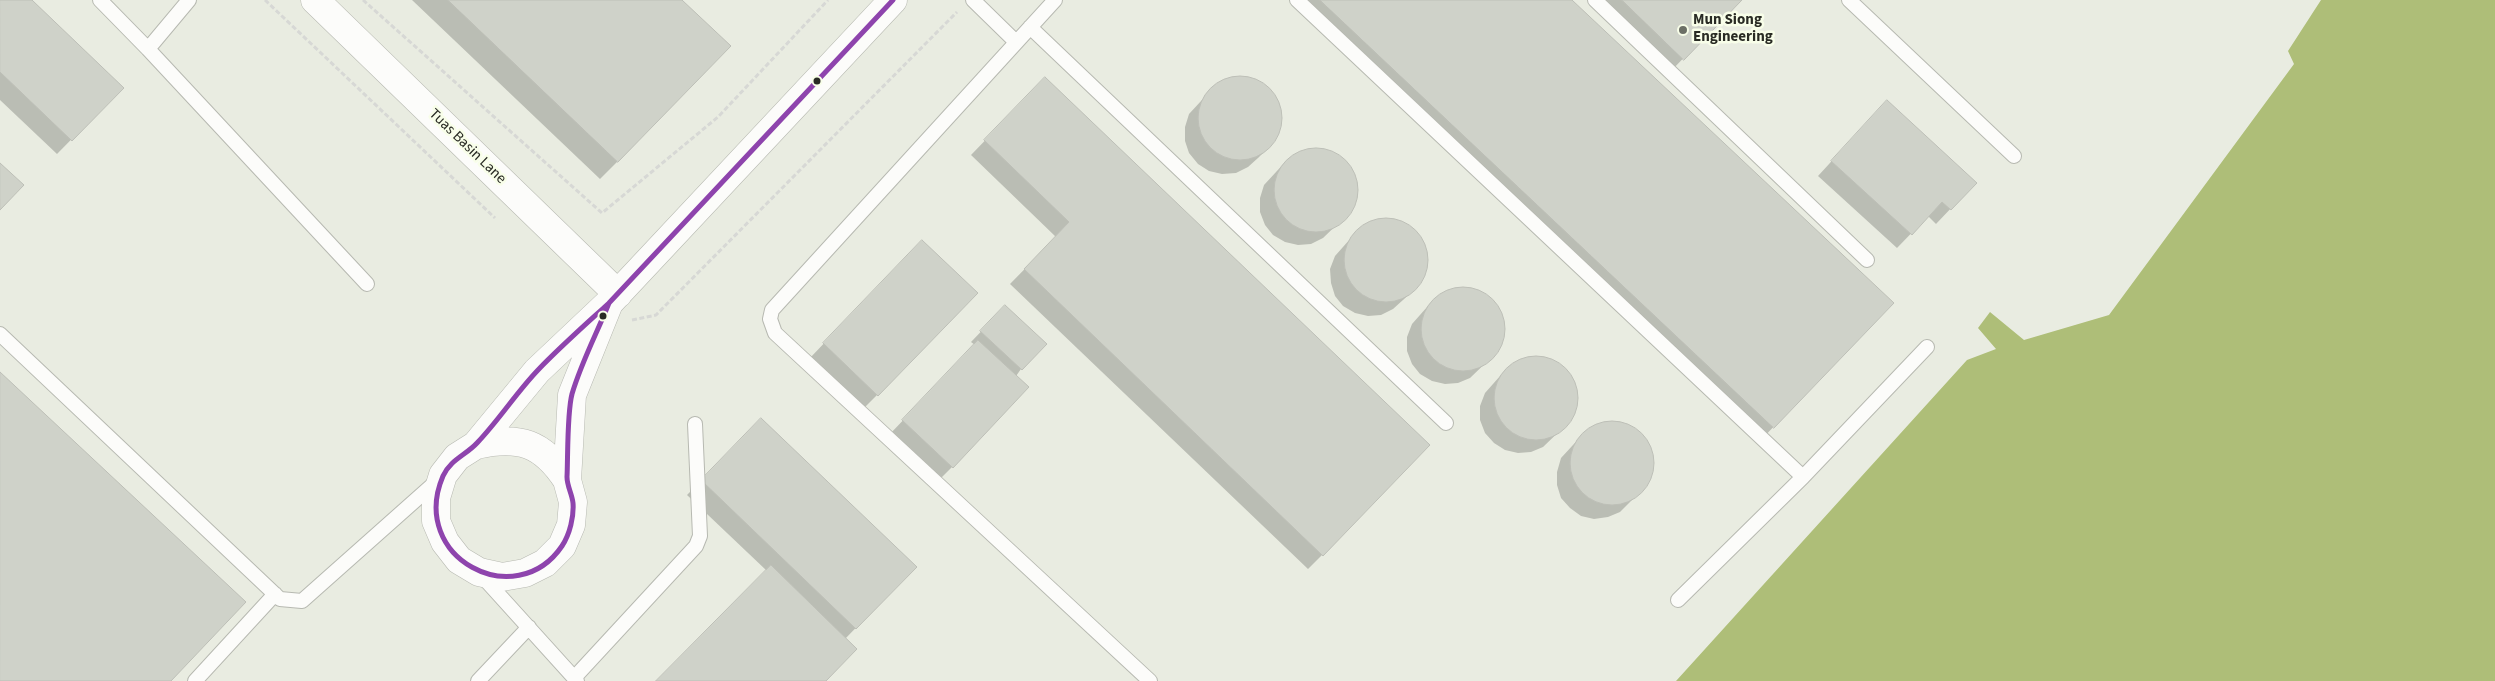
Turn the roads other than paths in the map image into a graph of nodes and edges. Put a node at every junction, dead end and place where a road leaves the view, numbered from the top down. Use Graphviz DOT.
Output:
graph roads {
  1 [pos="100,0"];
  2 [pos="189,0"];
  3 [pos="315,0"];
  4 [pos="893,0"];
  5 [pos="1055,0"];
  6 [pos="1297,0"];
  7 [pos="1595,0"];
  8 [pos="1849,0"];
  9 [pos="967,4"];
  10 [pos="1030,27"];
  11 [pos="1016,42"];
  12 [pos="148,49"];
  13 [pos="2014,156"];
  14 [pos="1867,260"];
  15 [pos="367,284"];
  16 [pos="610,304"];
  17 [pos="0,334"];
  18 [pos="1927,347"];
  19 [pos="1446,423"];
  20 [pos="695,424"];
  21 [pos="476,445"];
  22 [pos="443,476"];
  23 [pos="1803,477"];
  24 [pos="567,480"];
  25 [pos="479,572"];
  26 [pos="275,594"];
  27 [pos="1678,600"];
  28 [pos="529,627"];
  29 [pos="576,679"];
  30 [pos="196,681"];
  31 [pos="478,681"];
  32 [pos="1150,681"];
  1 -- 12 [label="lane"];
  2 -- 12 [label="lane"];
  3 -- 16 [label="street, Tuas Basin Lane"];
  4 -- 16 [label="street"];
  5 -- 10 [label="lane"];
  6 -- 23 [label="lane"];
  7 -- 14 [label="lane"];
  8 -- 13 [label="lane"];
  9 -- 11 [label="lane"];
  10 -- 11 [label="lane"];
  10 -- 19 [label="lane"];
  11 -- 32 [label="lane"];
  12 -- 15 [label="lane"];
  16 -- 21 [label="street"];
  16 -- 24 [label="street"];
  17 -- 26 [label="lane"];
  18 -- 23 [label="lane"];
  20 -- 29 [label="lane"];
  21 -- 22 [label="street"];
  21 -- 24 [label="street"];
  22 -- 25 [label="street"];
  22 -- 26 [label="lane"];
  23 -- 27 [label="lane"];
  24 -- 25 [label="street"];
  25 -- 28 [label="lane"];
  26 -- 30 [label="lane"];
  28 -- 29 [label="lane"];
  28 -- 31 [label="lane"];
}
